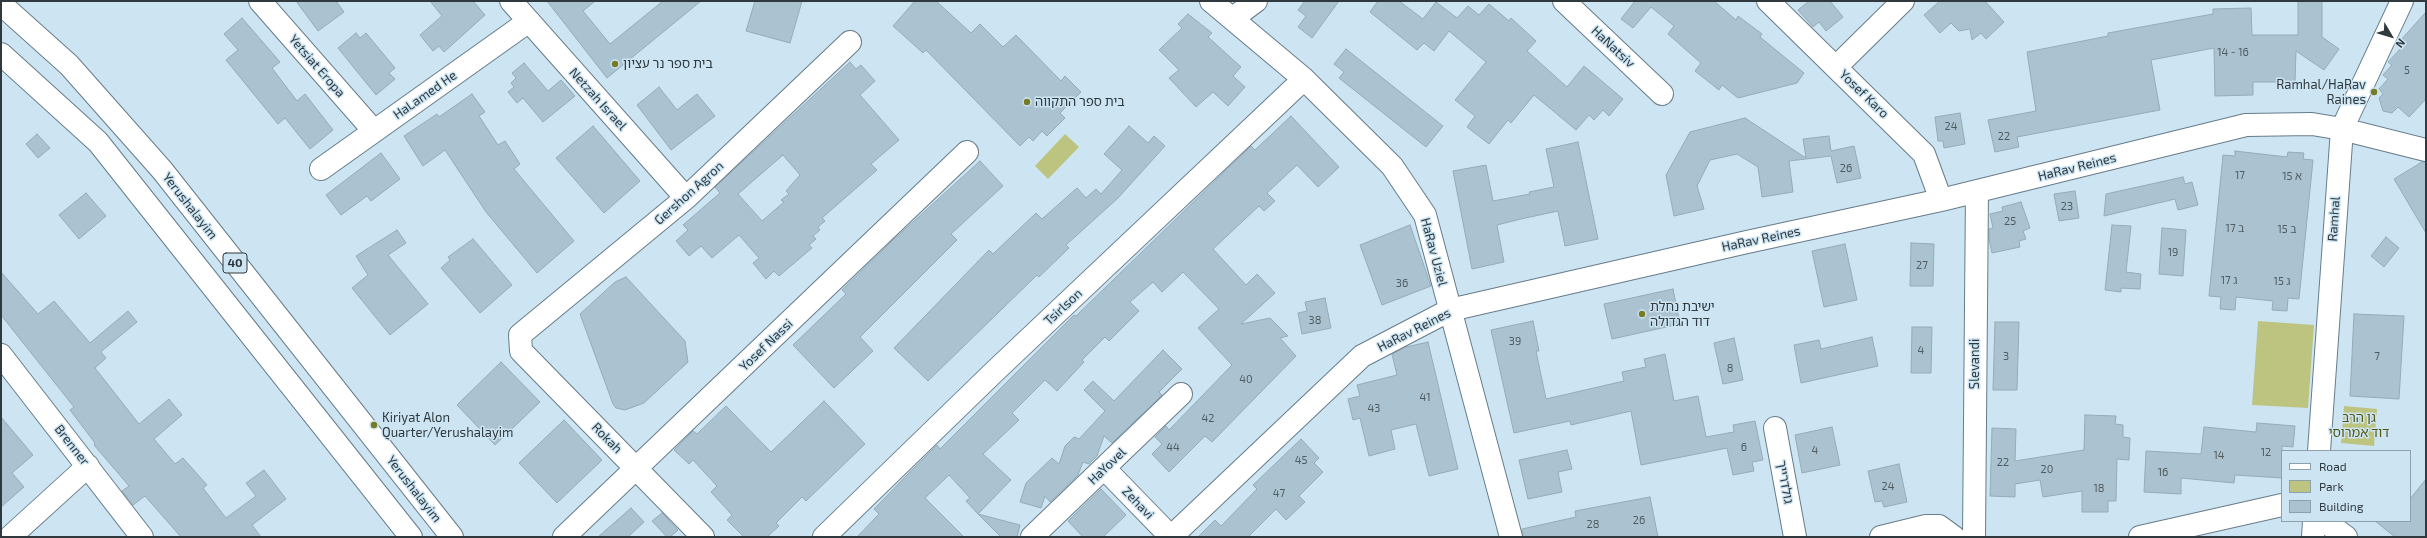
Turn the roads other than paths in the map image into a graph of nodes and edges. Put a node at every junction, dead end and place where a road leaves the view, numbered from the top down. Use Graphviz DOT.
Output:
graph roads {
  1 [pos="260,1"];
  2 [pos="511,1"];
  3 [pos="1211,1"];
  4 [pos="1256,1"];
  5 [pos="1564,1"];
  6 [pos="1768,1"];
  7 [pos="1903,1"];
  8 [pos="2402,1"];
  9 [pos="1,4"];
  10 [pos="1233,18"];
  11 [pos="529,21"];
  12 [pos="850,42"];
  13 [pos="1,54"];
  14 [pos="1836,67"];
  15 [pos="1304,79"];
  16 [pos="1662,94"];
  17 [pos="2342,129"];
  18 [pos="374,131"];
  19 [pos="2426,150"];
  20 [pos="967,152"];
  21 [pos="321,169"];
  22 [pos="1976,191"];
  23 [pos="686,198"];
  24 [pos="1941,200"];
  25 [pos="1450,310"];
  26 [pos="520,335"];
  27 [pos="1,355"];
  28 [pos="1180,394"];
  29 [pos="1775,428"];
  30 [pos="2319,450"];
  31 [pos="88,466"];
  32 [pos="1104,468"];
  33 [pos="638,469"];
  34 [pos="2281,506"];
  35 [pos="2314,522"];
  36 [pos="2325,522"];
  37 [pos="405,532"];
  38 [pos="10,537"];
  39 [pos="142,537"];
  40 [pos="452,537"];
  41 [pos="564,537"];
  42 [pos="703,537"];
  43 [pos="824,537"];
  44 [pos="1032,537"];
  45 [pos="1171,537"];
  46 [pos="1511,537"];
  47 [pos="1795,537"];
  48 [pos="1881,537"];
  49 [pos="1954,537"];
  50 [pos="1974,537"];
  51 [pos="2140,537"];
  52 [pos="2313,537"];
  53 [pos="2346,537"];
  1 -- 18 [label="main road, Yetsiat Eropa"];
  2 -- 11 [label="main road, Netzah Israel"];
  3 -- 10 [label="main road, HaRav Uziel"];
  4 -- 10 [label="main road"];
  5 -- 16 [label="main road, HaNatsiv"];
  6 -- 14 [label="main road, Yosef Karo"];
  7 -- 14 [label="main road"];
  8 -- 17 [label="main road, Ramhal"];
  9 -- 40 [label="main road, Yerushalayim / 40"];
  10 -- 15 [label="main road, HaRav Uziel"];
  11 -- 18 [label="main road, HaLamed He"];
  11 -- 23 [label="main road, Netzah Israel"];
  12 -- 23 [label="main road, Gershon Agron"];
  13 -- 37 [label="main road, 40"];
  14 -- 24 [label="main road, Yosef Karo"];
  15 -- 25 [label="main road, HaRav Uziel"];
  15 -- 43 [label="main road, Tsirlson"];
  17 -- 19 [label="main road, HaRav Reines"];
  17 -- 22 [label="main road, HaRav Reines"];
  17 -- 30 [label="main road, Ramhal"];
  18 -- 21 [label="main road, HaLamed He"];
  20 -- 33 [label="main road, Yosef Nassi"];
  22 -- 24 [label="main road, HaRav Reines"];
  22 -- 50 [label="main road, Slevandi"];
  23 -- 26 [label="main road, Gershon Agron"];
  24 -- 25 [label="main road, HaRav Reines"];
  25 -- 45 [label="main road, HaRav Reines"];
  25 -- 46 [label="main road, HaRav Uziel"];
  26 -- 33 [label="main road, Rokah"];
  27 -- 31 [label="main road, Brenner"];
  28 -- 32 [label="main road, HaYovel"];
  29 -- 47 [label="main road, גולדרייך"];
  31 -- 38 [label="main road"];
  31 -- 39 [label="main road, Brenner"];
  32 -- 44 [label="main road, HaYovel"];
  32 -- 45 [label="main road, Zehavi"];
  33 -- 41 [label="main road, Yosef Nassi"];
  33 -- 42 [label="main road, Rokah"];
  34 -- 51 [label="main road"];
  35 -- 52 [label="main road"];
  36 -- 53 [label="main road"];
  48 -- 49 [label="main road"];
}
